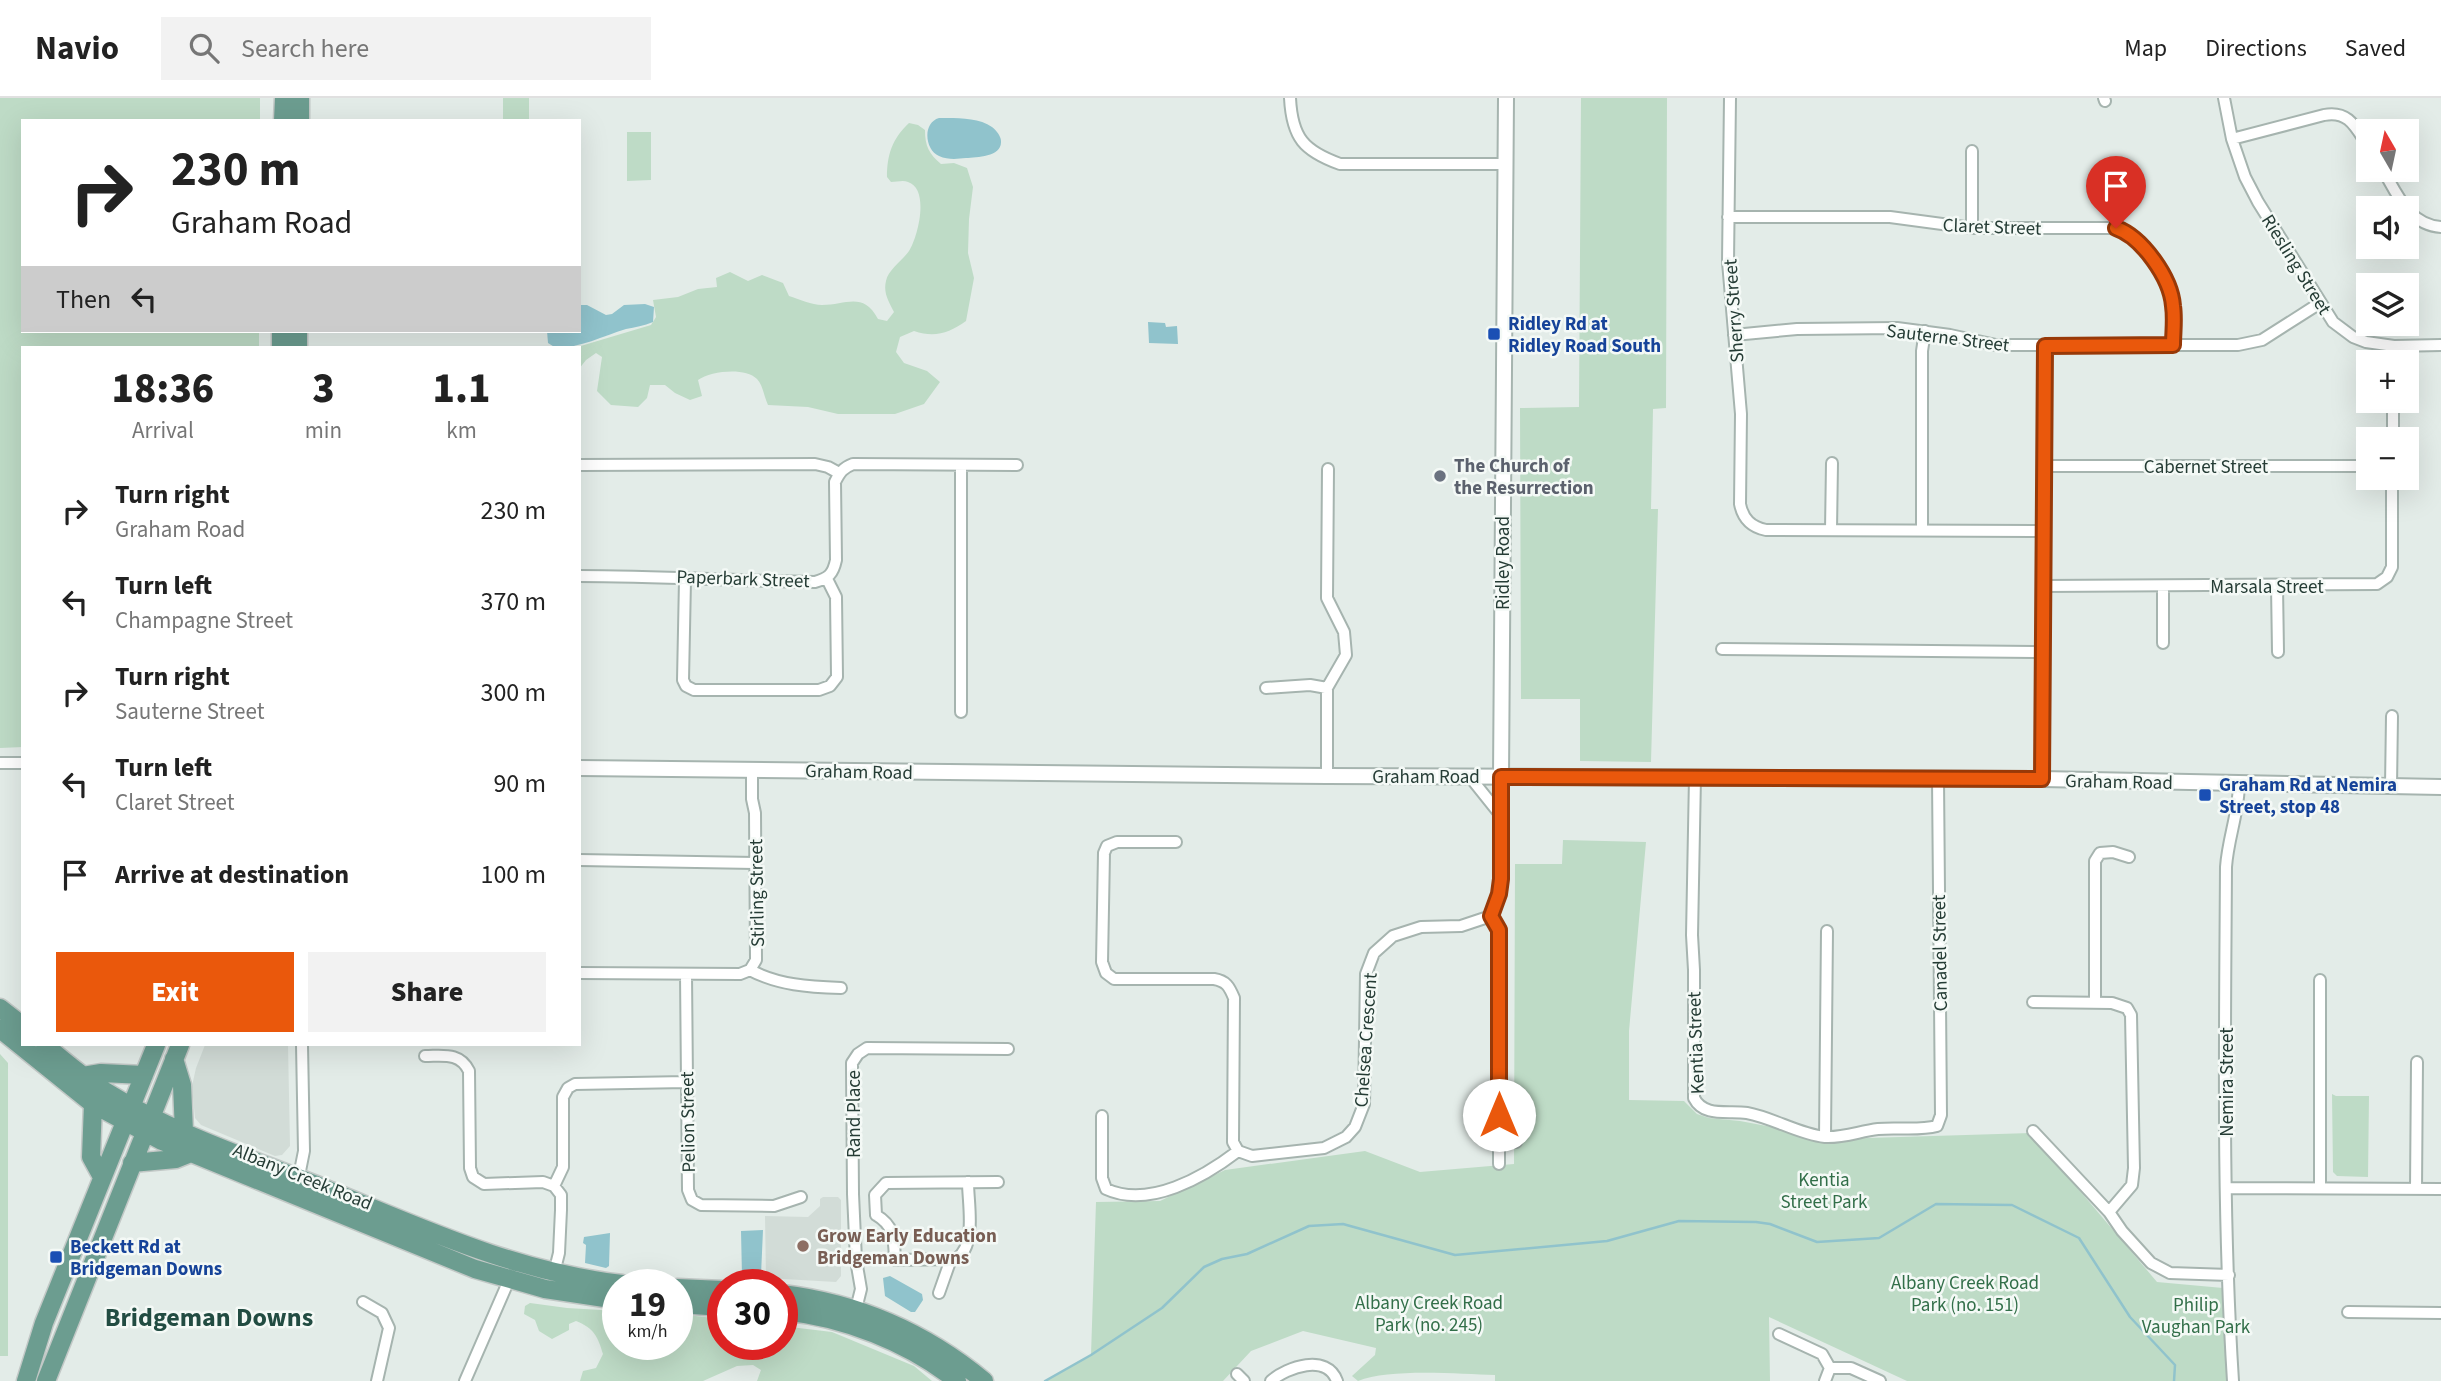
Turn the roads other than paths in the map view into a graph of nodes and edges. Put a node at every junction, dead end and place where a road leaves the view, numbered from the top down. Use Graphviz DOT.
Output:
graph roads {
  1 [pos="284,98"];
  2 [pos="300,98"];
  3 [pos="1290,98"];
  4 [pos="1506,98"];
  5 [pos="1730,98"];
  6 [pos="2224,98"];
  7 [pos="284,119"];
  8 [pos="300,119"];
  9 [pos="2356,126"];
  10 [pos="2232,139"];
  11 [pos="1972,150"];
  12 [pos="1505,164"];
  13 [pos="2391,182"];
  14 [pos="1728,217"];
  15 [pos="2441,227"];
  16 [pos="1972,228"];
  17 [pos="2320,303"];
  18 [pos="1925,331"];
  19 [pos="1734,335"];
  20 [pos="2173,345"];
  21 [pos="2441,345"];
  22 [pos="2045,346"];
  23 [pos="2394,346"];
  24 [pos="2394,350"];
  25 [pos="1832,463"];
  26 [pos="581,465"];
  27 [pos="961,465"];
  28 [pos="1017,465"];
  29 [pos="2045,466"];
  30 [pos="2356,466"];
  31 [pos="1328,469"];
  32 [pos="839,473"];
  33 [pos="2392,490"];
  34 [pos="1748,522"];
  35 [pos="1832,530"];
  36 [pos="1922,531"];
  37 [pos="2044,531"];
  38 [pos="1738,532"];
  39 [pos="581,576"];
  40 [pos="827,579"];
  41 [pos="685,580"];
  42 [pos="2043,586"];
  43 [pos="2163,586"];
  44 [pos="2277,586"];
  45 [pos="2163,643"];
  46 [pos="1722,649"];
  47 [pos="2043,652"];
  48 [pos="2278,652"];
  49 [pos="1266,688"];
  50 [pos="1327,688"];
  51 [pos="961,712"];
  52 [pos="2392,716"];
  53 [pos="0,763"];
  54 [pos="21,763"];
  55 [pos="581,768"];
  56 [pos="752,770"];
  57 [pos="1327,776"];
  58 [pos="1470,777"];
  59 [pos="1501,777"];
  60 [pos="1695,777"];
  61 [pos="1938,779"];
  62 [pos="2042,779"];
  63 [pos="2239,783"];
  64 [pos="2391,786"];
  65 [pos="2441,787"];
  66 [pos="1502,817"];
  67 [pos="1176,842"];
  68 [pos="2129,857"];
  69 [pos="581,860"];
  70 [pos="755,863"];
  71 [pos="1491,916"];
  72 [pos="1827,931"];
  73 [pos="750,970"];
  74 [pos="581,973"];
  75 [pos="686,974"];
  76 [pos="2320,980"];
  77 [pos="841,988"];
  78 [pos="2095,1002"];
  79 [pos="2033,1003"];
  80 [pos="0,1008"];
  81 [pos="21,1024"];
  82 [pos="0,1029"];
  83 [pos="21,1046"];
  84 [pos="21,1046"];
  85 [pos="45,1046"];
  86 [pos="156,1046"];
  87 [pos="302,1046"];
  88 [pos="1008,1049"];
  89 [pos="177,1052"];
  90 [pos="425,1056"];
  91 [pos="2417,1062"];
  92 [pos="144,1074"];
  93 [pos="83,1076"];
  94 [pos="686,1082"];
  95 [pos="93,1104"];
  96 [pos="127,1114"];
  97 [pos="1102,1116"];
  98 [pos="147,1124"];
  99 [pos="1937,1126"];
  100 [pos="2033,1131"];
  101 [pos="184,1132"];
  102 [pos="1825,1137"];
  103 [pos="1499,1142"];
  104 [pos="1516,1142"];
  105 [pos="1238,1151"];
  106 [pos="191,1153"];
  107 [pos="132,1163"];
  108 [pos="1499,1164"];
  109 [pos="102,1177"];
  110 [pos="299,1178"];
  111 [pos="968,1182"];
  112 [pos="998,1182"];
  113 [pos="554,1186"];
  114 [pos="2226,1188"];
  115 [pos="2320,1188"];
  116 [pos="2416,1189"];
  117 [pos="2441,1189"];
  118 [pos="293,1195"];
  119 [pos="801,1197"];
  120 [pos="2109,1212"];
  121 [pos="876,1215"];
  122 [pos="855,1222"];
  123 [pos="951,1259"];
  124 [pos="895,1260"];
  125 [pos="883,1267"];
  126 [pos="554,1273"];
  127 [pos="2229,1275"];
  128 [pos="509,1280"];
  129 [pos="602,1281"];
  130 [pos="939,1293"];
  131 [pos="798,1296"];
  132 [pos="602,1298"];
  133 [pos="363,1303"];
  134 [pos="2348,1312"];
  135 [pos="2441,1313"];
  136 [pos="798,1314"];
  137 [pos="853,1318"];
  138 [pos="1779,1334"];
  139 [pos="1830,1368"];
  140 [pos="26,1381"];
  141 [pos="46,1381"];
  142 [pos="377,1381"];
  143 [pos="465,1381"];
  144 [pos="957,1381"];
  145 [pos="984,1381"];
  146 [pos="1271,1381"];
  147 [pos="1337,1381"];
  148 [pos="1825,1381"];
  149 [pos="1880,1381"];
  150 [pos="2233,1381"];
  1 -- 7 [label="main road"];
  2 -- 8 [label="main road"];
  3 -- 12 [label="street"];
  4 -- 12 [label="street, Ridley Road"];
  5 -- 14 [label="street, Sherry Street"];
  6 -- 10 [label="street, Riesling Street"];
  9 -- 10 [label="street"];
  10 -- 17 [label="street, Riesling Street"];
  11 -- 16 [label="street"];
  12 -- 59 [label="street, Ridley Road"];
  13 -- 15 [label="street"];
  14 -- 16 [label="street, Claret Street"];
  14 -- 19 [label="street, Sherry Street"];
  16 -- 20 [label="street, Claret Street"];
  17 -- 20 [label="street, Sauterne Street"];
  17 -- 23 [label="street, Riesling Street"];
  18 -- 19 [label="street, Sauterne Street"];
  18 -- 22 [label="street, Sauterne Street"];
  18 -- 36 [label="street"];
  19 -- 34 [label="street, Sherry Street"];
  20 -- 22 [label="street, Sauterne Street"];
  21 -- 23 [label="street, Riesling Street"];
  22 -- 29 [label="street"];
  23 -- 24 [label="street"];
  25 -- 35 [label="street"];
  26 -- 32 [label="street"];
  27 -- 28 [label="street"];
  27 -- 32 [label="street"];
  27 -- 51 [label="street"];
  29 -- 30 [label="street, Cabernet Street"];
  29 -- 37 [label="street"];
  31 -- 50 [label="street"];
  32 -- 40 [label="street, Paperbark Street"];
  33 -- 44 [label="street, Marsala Street"];
  34 -- 35 [label="street"];
  34 -- 38 [label="street"];
  35 -- 36 [label="street"];
  36 -- 37 [label="street"];
  37 -- 42 [label="street"];
  39 -- 41 [label="street, Paperbark Street"];
  40 -- 41 [label="street, Paperbark Street"];
  40 -- 41 [label="street"];
  42 -- 43 [label="street, Marsala Street"];
  42 -- 47 [label="street"];
  43 -- 44 [label="street, Marsala Street"];
  43 -- 45 [label="street"];
  44 -- 48 [label="street"];
  46 -- 47 [label="street"];
  47 -- 62 [label="street"];
  49 -- 50 [label="street"];
  50 -- 57 [label="street"];
  52 -- 64 [label="street"];
  53 -- 54 [label="street"];
  55 -- 56 [label="street, Graham Road"];
  56 -- 57 [label="street, Graham Road"];
  56 -- 70 [label="street, Stirling Street"];
  57 -- 58 [label="street, Graham Road"];
  58 -- 59 [label="street, Graham Road"];
  58 -- 66 [label="street"];
  59 -- 60 [label="street, Graham Road"];
  59 -- 66 [label="street"];
  60 -- 61 [label="street, Graham Road"];
  60 -- 102 [label="street, Kentia Street"];
  61 -- 62 [label="street, Graham Road"];
  61 -- 99 [label="street, Canadel Street"];
  62 -- 63 [label="street, Graham Road"];
  63 -- 64 [label="street, Graham Road"];
  63 -- 114 [label="street, Nemira Street"];
  64 -- 65 [label="street, Graham Road"];
  66 -- 71 [label="street"];
  67 -- 105 [label="street"];
  68 -- 78 [label="street"];
  69 -- 70 [label="street"];
  70 -- 73 [label="street, Stirling Street"];
  71 -- 103 [label="street"];
  71 -- 105 [label="street, Chelsea Crescent"];
  72 -- 102 [label="street"];
  73 -- 75 [label="street, Stirling Street"];
  73 -- 77 [label="street"];
  74 -- 75 [label="street, Stirling Street"];
  75 -- 94 [label="street, Pelion Street"];
  76 -- 115 [label="street"];
  78 -- 79 [label="street"];
  78 -- 120 [label="street"];
  80 -- 81 [label="main road"];
  82 -- 84 [label="main road, Albany Creek Road"];
  83 -- 95 [label="main road, Albany Creek Road"];
  85 -- 93 [label="main road, Albany Creek Road"];
  86 -- 92 [label="main road"];
  87 -- 110 [label="street"];
  88 -- 122 [label="street, Rand Place"];
  89 -- 98 [label="main road"];
  89 -- 101 [label="main road"];
  90 -- 113 [label="street"];
  91 -- 116 [label="street"];
  92 -- 93 [label="main road"];
  92 -- 96 [label="main road"];
  93 -- 96 [label="main road, Albany Creek Road"];
  94 -- 113 [label="street"];
  94 -- 119 [label="street, Pelion Street"];
  95 -- 96 [label="main road, Albany Creek Road"];
  95 -- 109 [label="main road"];
  96 -- 98 [label="main road, Albany Creek Road"];
  96 -- 109 [label="main road"];
  97 -- 105 [label="street"];
  98 -- 101 [label="main road, Albany Creek Road"];
  98 -- 106 [label="main road, Albany Creek Road"];
  98 -- 107 [label="main road"];
  99 -- 102 [label="street, Kentia Street"];
  100 -- 120 [label="street"];
  101 -- 110 [label="main road, Albany Creek Road"];
  103 -- 104 [label="street"];
  103 -- 108 [label="street"];
  106 -- 107 [label="main road"];
  106 -- 118 [label="main road, Albany Creek Road"];
  107 -- 141 [label="main road"];
  109 -- 140 [label="main road"];
  110 -- 118 [label="street"];
  110 -- 126 [label="main road, Albany Creek Road"];
  111 -- 112 [label="street"];
  111 -- 121 [label="street"];
  111 -- 123 [label="street"];
  113 -- 126 [label="street"];
  114 -- 115 [label="street"];
  114 -- 127 [label="street, Nemira Street"];
  115 -- 116 [label="street"];
  116 -- 117 [label="street"];
  118 -- 128 [label="main road, Albany Creek Road"];
  120 -- 127 [label="street"];
  121 -- 122 [label="street"];
  121 -- 124 [label="street"];
  122 -- 137 [label="street, Rand Place"];
  123 -- 124 [label="street"];
  123 -- 130 [label="street"];
  124 -- 125 [label="street"];
  126 -- 129 [label="main road, Albany Creek Road"];
  127 -- 150 [label="street, Nemira Street"];
  128 -- 132 [label="main road, Albany Creek Road"];
  128 -- 143 [label="street"];
  131 -- 137 [label="main road"];
  133 -- 142 [label="street"];
  134 -- 135 [label="street"];
  136 -- 137 [label="main road"];
  137 -- 144 [label="main road"];
  137 -- 145 [label="main road"];
  138 -- 139 [label="street"];
  139 -- 148 [label="street"];
  139 -- 149 [label="street"];
  146 -- 147 [label="street"];
}
